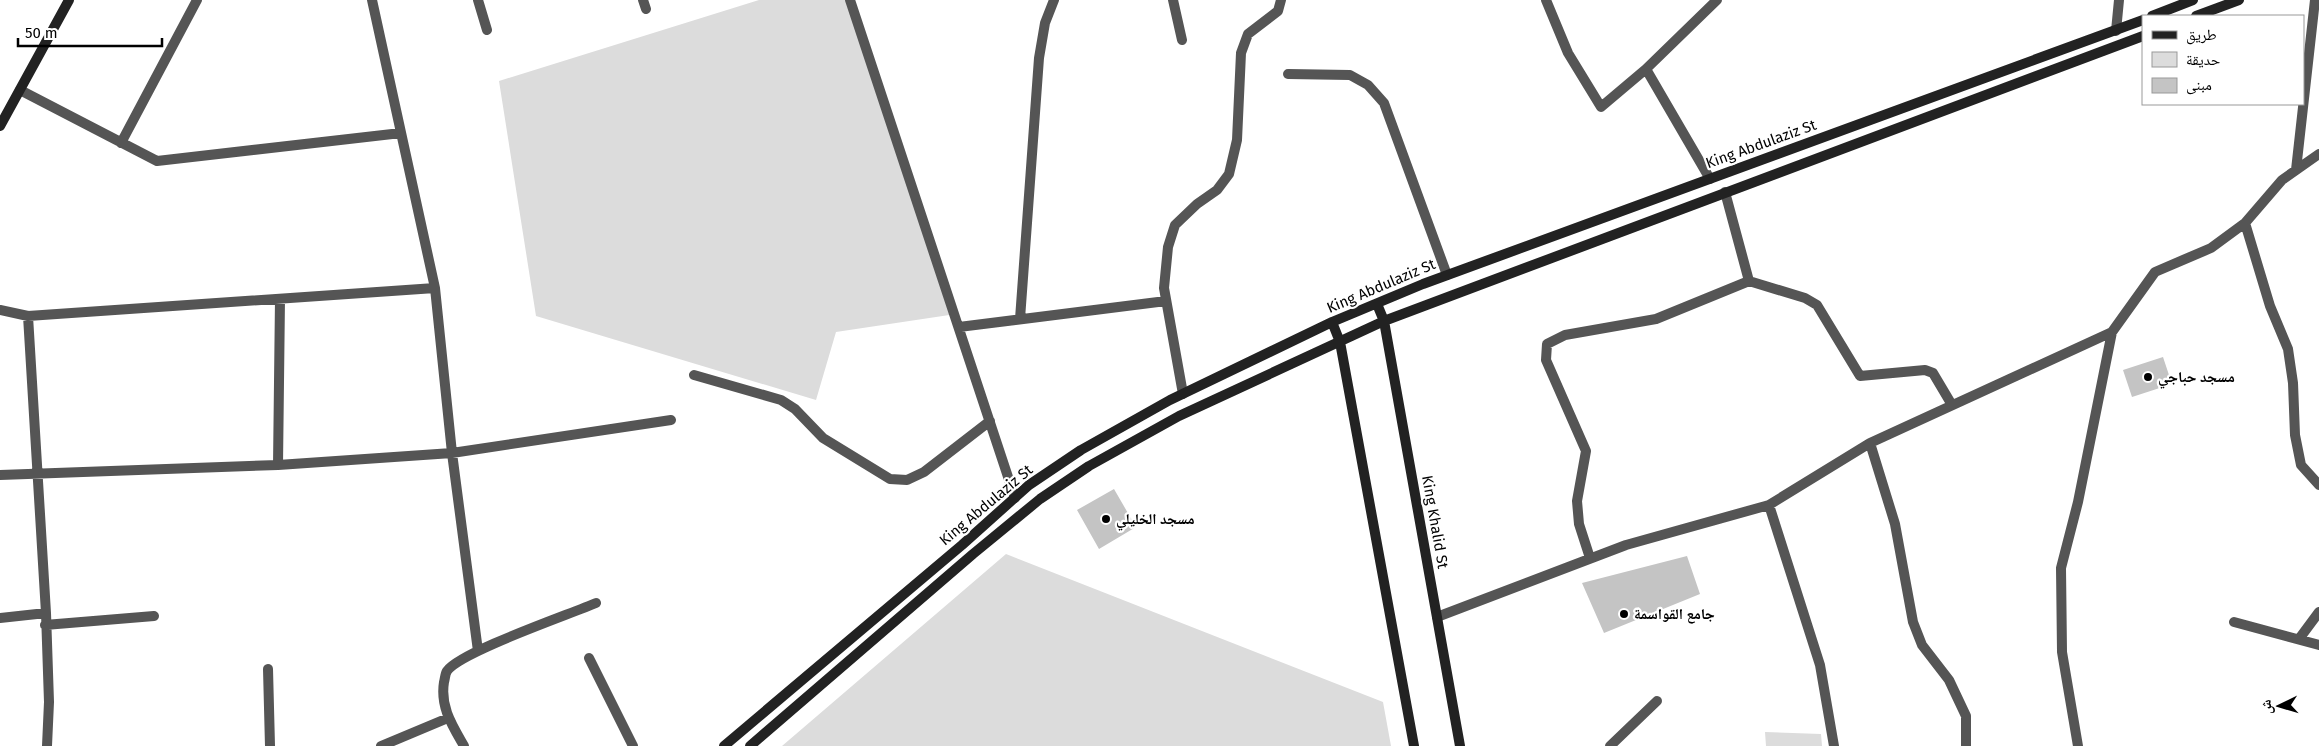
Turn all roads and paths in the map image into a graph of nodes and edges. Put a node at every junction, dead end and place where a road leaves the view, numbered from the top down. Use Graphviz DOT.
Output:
graph roads {
  1 [pos="69,0"];
  2 [pos="197,0"];
  3 [pos="372,0"];
  4 [pos="478,0"];
  5 [pos="850,0"];
  6 [pos="1054,0"];
  7 [pos="1173,0"];
  8 [pos="1281,0"];
  9 [pos="1546,0"];
  10 [pos="1717,0"];
  11 [pos="2119,0"];
  12 [pos="2192,0"];
  13 [pos="2239,0"];
  14 [pos="2315,0"];
  15 [pos="2154,15"];
  16 [pos="2199,15"];
  17 [pos="2142,20"];
  18 [pos="487,30"];
  19 [pos="2116,31"];
  20 [pos="2142,36"];
  21 [pos="1182,40"];
  22 [pos="1646,69"];
  23 [pos="1288,74"];
  24 [pos="20,90"];
  25 [pos="2304,98"];
  26 [pos="2303,105"];
  27 [pos="0,126"];
  28 [pos="401,133"];
  29 [pos="121,143"];
  30 [pos="2319,154"];
  31 [pos="2296,170"];
  32 [pos="1710,179"];
  33 [pos="1725,192"];
  34 [pos="2245,223"];
  35 [pos="1447,275"];
  36 [pos="1749,281"];
  37 [pos="435,288"];
  38 [pos="280,299"];
  39 [pos="1166,301"];
  40 [pos="1377,304"];
  41 [pos="0,310"];
  42 [pos="28,316"];
  43 [pos="1020,319"];
  44 [pos="1384,321"];
  45 [pos="1332,322"];
  46 [pos="959,327"];
  47 [pos="2112,332"];
  48 [pos="1340,342"];
  49 [pos="694,374"];
  50 [pos="1183,394"];
  51 [pos="1952,405"];
  52 [pos="671,420"];
  53 [pos="990,421"];
  54 [pos="1870,443"];
  55 [pos="452,453"];
  56 [pos="278,464"];
  57 [pos="39,473"];
  58 [pos="0,476"];
  59 [pos="2319,485"];
  60 [pos="1015,498"];
  61 [pos="1769,505"];
  62 [pos="1590,558"];
  63 [pos="596,604"];
  64 [pos="2319,612"];
  65 [pos="46,613"];
  66 [pos="154,616"];
  67 [pos="1437,617"];
  68 [pos="0,618"];
  69 [pos="2234,622"];
  70 [pos="45,625"];
  71 [pos="2299,639"];
  72 [pos="2319,645"];
  73 [pos="478,651"];
  74 [pos="589,658"];
  75 [pos="268,669"];
  76 [pos="1657,701"];
  77 [pos="448,718"];
  78 [pos="47,746"];
  79 [pos="270,746"];
  80 [pos="382,746"];
  81 [pos="464,746"];
  82 [pos="633,746"];
  83 [pos="724,746"];
  84 [pos="750,746"];
  85 [pos="1414,746"];
  86 [pos="1460,746"];
  87 [pos="1610,746"];
  88 [pos="1834,746"];
  89 [pos="1966,746"];
  90 [pos="2078,746"];
  1 -- 24 [label="street"];
  2 -- 29 [label="street"];
  3 -- 28 [label="street"];
  4 -- 18 [label="street"];
  5 -- 46 [label="street"];
  6 -- 43 [label="street"];
  7 -- 21 [label="street"];
  8 -- 39 [label="street"];
  9 -- 22 [label="street"];
  10 -- 22 [label="street"];
  11 -- 19 [label="street"];
  12 -- 15 [label="street"];
  13 -- 16 [label="street"];
  14 -- 25 [label="street"];
  17 -- 19 [label="street, King Abdulaziz St"];
  19 -- 32 [label="street, King Abdulaziz St"];
  20 -- 33 [label="street, King Abdulaziz St"];
  22 -- 32 [label="street"];
  23 -- 35 [label="street"];
  24 -- 27 [label="street"];
  24 -- 29 [label="street"];
  26 -- 31 [label="street"];
  28 -- 29 [label="street"];
  28 -- 37 [label="street"];
  30 -- 31 [label="street"];
  31 -- 34 [label="street"];
  32 -- 35 [label="street, King Abdulaziz St"];
  33 -- 36 [label="street"];
  33 -- 44 [label="street, King Abdulaziz St"];
  34 -- 47 [label="street"];
  34 -- 59 [label="street"];
  35 -- 40 [label="street, King Abdulaziz St"];
  36 -- 51 [label="street"];
  36 -- 62 [label="street"];
  37 -- 38 [label="street"];
  37 -- 55 [label="street"];
  38 -- 42 [label="street"];
  38 -- 56 [label="street"];
  39 -- 43 [label="street"];
  39 -- 50 [label="street"];
  40 -- 44 [label="street, King Khalid St"];
  40 -- 45 [label="street, King Abdulaziz St"];
  41 -- 42 [label="street"];
  42 -- 57 [label="street"];
  43 -- 46 [label="street"];
  44 -- 48 [label="street, King Abdulaziz St"];
  44 -- 67 [label="street, King Khalid St"];
  45 -- 48 [label="street"];
  45 -- 50 [label="street, King Abdulaziz St"];
  46 -- 53 [label="street"];
  47 -- 51 [label="street"];
  47 -- 90 [label="street"];
  48 -- 84 [label="street, King Abdulaziz St"];
  48 -- 85 [label="street"];
  49 -- 53 [label="street"];
  50 -- 60 [label="street, King Abdulaziz St"];
  51 -- 54 [label="street"];
  52 -- 55 [label="street"];
  53 -- 60 [label="street"];
  54 -- 61 [label="street"];
  54 -- 89 [label="street"];
  55 -- 56 [label="street"];
  55 -- 73 [label="street"];
  56 -- 57 [label="street"];
  57 -- 58 [label="street"];
  57 -- 65 [label="street"];
  60 -- 83 [label="street, King Abdulaziz St"];
  61 -- 62 [label="street"];
  61 -- 88 [label="street"];
  62 -- 67 [label="street"];
  63 -- 73 [label="street"];
  64 -- 71 [label="street"];
  65 -- 68 [label="street"];
  65 -- 70 [label="street"];
  66 -- 70 [label="street"];
  67 -- 86 [label="street, King Khalid St"];
  69 -- 71 [label="street"];
  70 -- 78 [label="street"];
  71 -- 72 [label="street"];
  73 -- 77 [label="street"];
  74 -- 82 [label="street"];
  75 -- 79 [label="street"];
  76 -- 87 [label="street"];
  77 -- 80 [label="street"];
  77 -- 81 [label="street"];
}
